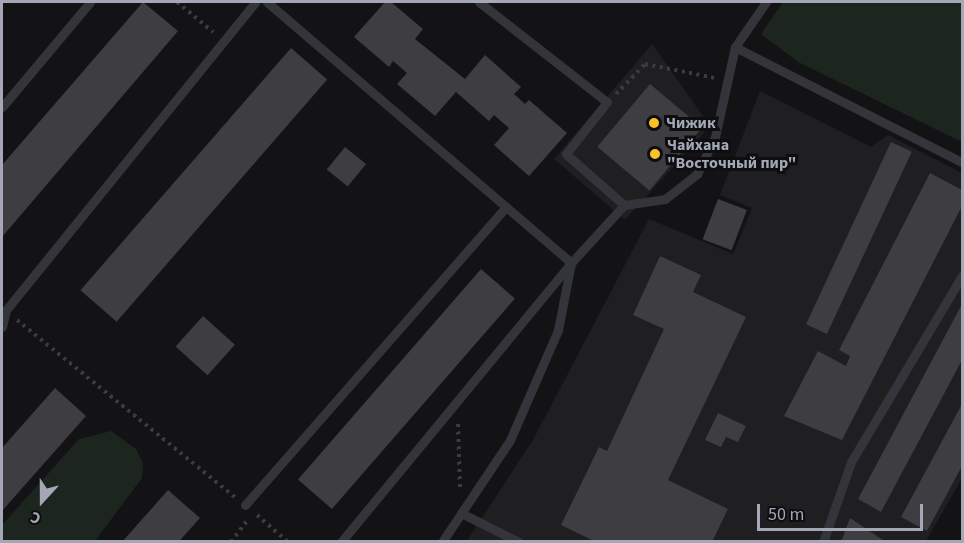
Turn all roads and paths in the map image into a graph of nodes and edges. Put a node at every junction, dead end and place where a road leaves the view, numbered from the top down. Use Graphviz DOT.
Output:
graph roads {
  1 [pos="90,2"];
  2 [pos="177,2"];
  3 [pos="255,2"];
  4 [pos="267,2"];
  5 [pos="479,2"];
  6 [pos="766,2"];
  7 [pos="221,39"];
  8 [pos="735,47"];
  9 [pos="728,80"];
  10 [pos="608,102"];
  11 [pos="2,107"];
  12 [pos="963,162"];
  13 [pos="624,205"];
  14 [pos="506,207"];
  15 [pos="571,263"];
  16 [pos="963,276"];
  17 [pos="6,310"];
  18 [pos="2,327"];
  19 [pos="457,401"];
  20 [pos="245,506"];
  21 [pos="461,513"];
  22 [pos="231,542"];
  23 [pos="288,542"];
  24 [pos="341,542"];
  25 [pos="442,542"];
  26 [pos="519,542"];
  27 [pos="823,542"];
  1 -- 11 [label="lane"];
  2 -- 7 [label="path"];
  3 -- 7 [label="lane"];
  4 -- 14 [label="lane"];
  5 -- 10 [label="lane"];
  6 -- 8 [label="lane"];
  7 -- 17 [label="lane"];
  8 -- 9 [label="lane"];
  8 -- 12 [label="lane"];
  9 -- 10 [label="path"];
  9 -- 13 [label="lane"];
  10 -- 13 [label="lane"];
  13 -- 15 [label="lane"];
  14 -- 15 [label="lane"];
  14 -- 20 [label="lane"];
  15 -- 19 [label="lane"];
  15 -- 21 [label="lane"];
  16 -- 27 [label="lane"];
  17 -- 18 [label="lane"];
  17 -- 20 [label="path"];
  19 -- 21 [label="path"];
  19 -- 24 [label="lane"];
  21 -- 25 [label="lane"];
  21 -- 26 [label="lane"];
  22 -- 23 [label="path"];
}
